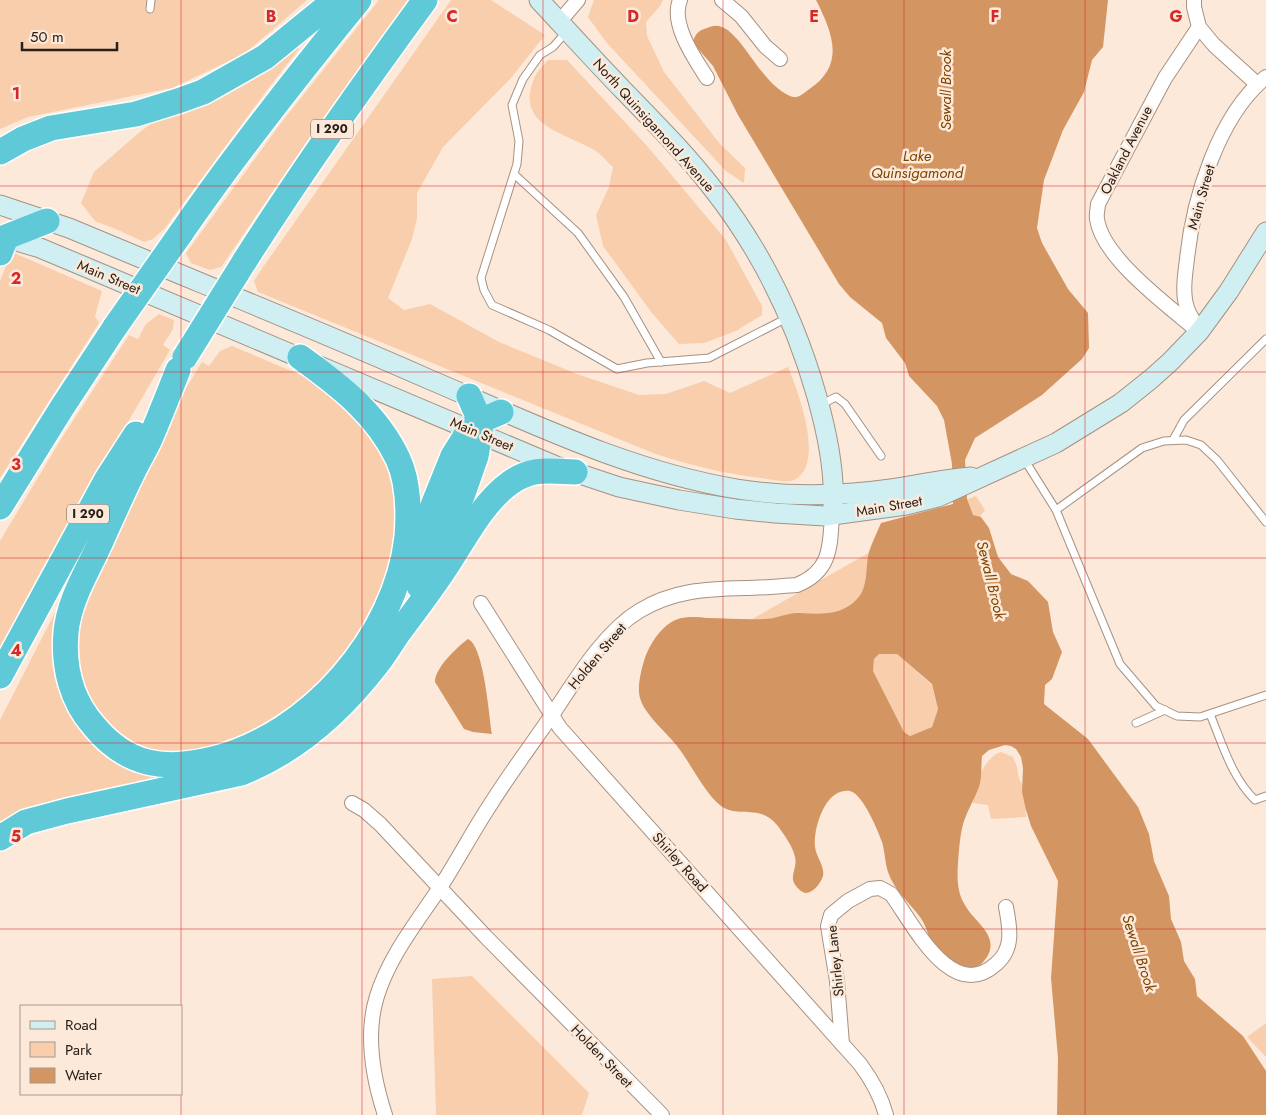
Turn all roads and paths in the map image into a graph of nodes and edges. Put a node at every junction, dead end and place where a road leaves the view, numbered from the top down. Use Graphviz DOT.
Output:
graph roads {
  1 [pos="151,0"];
  2 [pos="335,0"];
  3 [pos="359,0"];
  4 [pos="425,0"];
  5 [pos="539,0"];
  6 [pos="578,0"];
  7 [pos="680,0"];
  8 [pos="722,0"];
  9 [pos="1194,0"];
  10 [pos="150,9"];
  11 [pos="563,26"];
  12 [pos="1199,26"];
  13 [pos="780,59"];
  14 [pos="708,78"];
  15 [pos="1261,81"];
  16 [pos="39,133"];
  17 [pos="0,152"];
  18 [pos="0,166"];
  19 [pos="514,174"];
  20 [pos="0,205"];
  21 [pos="47,221"];
  22 [pos="1266,232"];
  23 [pos="1,239"];
  24 [pos="789,317"];
  25 [pos="1199,332"];
  26 [pos="1266,339"];
  27 [pos="300,357"];
  28 [pos="661,362"];
  29 [pos="182,364"];
  30 [pos="469,396"];
  31 [pos="819,405"];
  32 [pos="483,424"];
  33 [pos="1173,440"];
  34 [pos="881,456"];
  35 [pos="1024,459"];
  36 [pos="575,472"];
  37 [pos="939,488"];
  38 [pos="834,494"];
  39 [pos="0,506"];
  40 [pos="1056,510"];
  41 [pos="832,514"];
  42 [pos="1266,521"];
  43 [pos="391,601"];
  44 [pos="481,603"];
  45 [pos="391,644"];
  46 [pos="0,676"];
  47 [pos="1266,695"];
  48 [pos="1165,710"];
  49 [pos="552,714"];
  50 [pos="1210,714"];
  51 [pos="1136,724"];
  52 [pos="1266,796"];
  53 [pos="352,803"];
  54 [pos="0,838"];
  55 [pos="440,887"];
  56 [pos="1006,907"];
  57 [pos="842,1044"];
  58 [pos="385,1115"];
  59 [pos="662,1115"];
  60 [pos="886,1115"];
  1 -- 10 [label="lane"];
  2 -- 16 [label="highway"];
  3 -- 39 [label="highway, bridge"];
  4 -- 29 [label="highway, I 290, bridge"];
  5 -- 11 [label="main road, North Quinsigamond Avenue"];
  6 -- 11 [label="street"];
  7 -- 14 [label="street"];
  8 -- 13 [label="street"];
  9 -- 12 [label="street"];
  11 -- 19 [label="lane"];
  11 -- 24 [label="main road, North Quinsigamond Avenue"];
  12 -- 15 [label="street"];
  12 -- 25 [label="street, Oakland Avenue"];
  15 -- 25 [label="street, Main Street"];
  16 -- 17 [label="highway"];
  16 -- 18 [label="highway"];
  19 -- 28 [label="lane"];
  19 -- 28 [label="lane"];
  20 -- 21 [label="main road"];
  21 -- 23 [label="highway"];
  21 -- 30 [label="main road"];
  22 -- 25 [label="main road, Main Street"];
  23 -- 27 [label="main road, Main Street"];
  24 -- 28 [label="lane"];
  24 -- 31 [label="main road, North Quinsigamond Avenue"];
  25 -- 35 [label="main road, Main Street"];
  26 -- 33 [label="lane"];
  27 -- 32 [label="main road, Main Street"];
  27 -- 43 [label="highway"];
  29 -- 43 [label="highway"];
  29 -- 46 [label="highway, I 290"];
  30 -- 32 [label="highway"];
  31 -- 34 [label="lane"];
  31 -- 38 [label="main road, North Quinsigamond Avenue"];
  32 -- 36 [label="main road, Main Street"];
  32 -- 38 [label="main road, Main Street"];
  32 -- 43 [label="highway"];
  32 -- 45 [label="highway"];
  33 -- 40 [label="lane"];
  33 -- 42 [label="lane"];
  35 -- 37 [label="main road, Main Street"];
  35 -- 40 [label="lane"];
  36 -- 41 [label="main road, Main Street"];
  36 -- 45 [label="highway"];
  37 -- 38 [label="main road, Main Street"];
  37 -- 41 [label="main road, Main Street"];
  38 -- 41 [label="main road, North Quinsigamond Avenue"];
  40 -- 48 [label="lane"];
  41 -- 49 [label="street, Holden Street"];
  44 -- 49 [label="street, Shirley Road"];
  45 -- 54 [label="highway"];
  47 -- 50 [label="lane"];
  48 -- 50 [label="lane"];
  48 -- 51 [label="lane"];
  49 -- 55 [label="street, Holden Street"];
  49 -- 57 [label="street, Shirley Road"];
  50 -- 52 [label="lane"];
  53 -- 55 [label="street, Holden Street"];
  55 -- 58 [label="street"];
  55 -- 59 [label="street, Holden Street"];
  56 -- 57 [label="street, Shirley Lane"];
  57 -- 60 [label="street, Shirley Road"];
}
